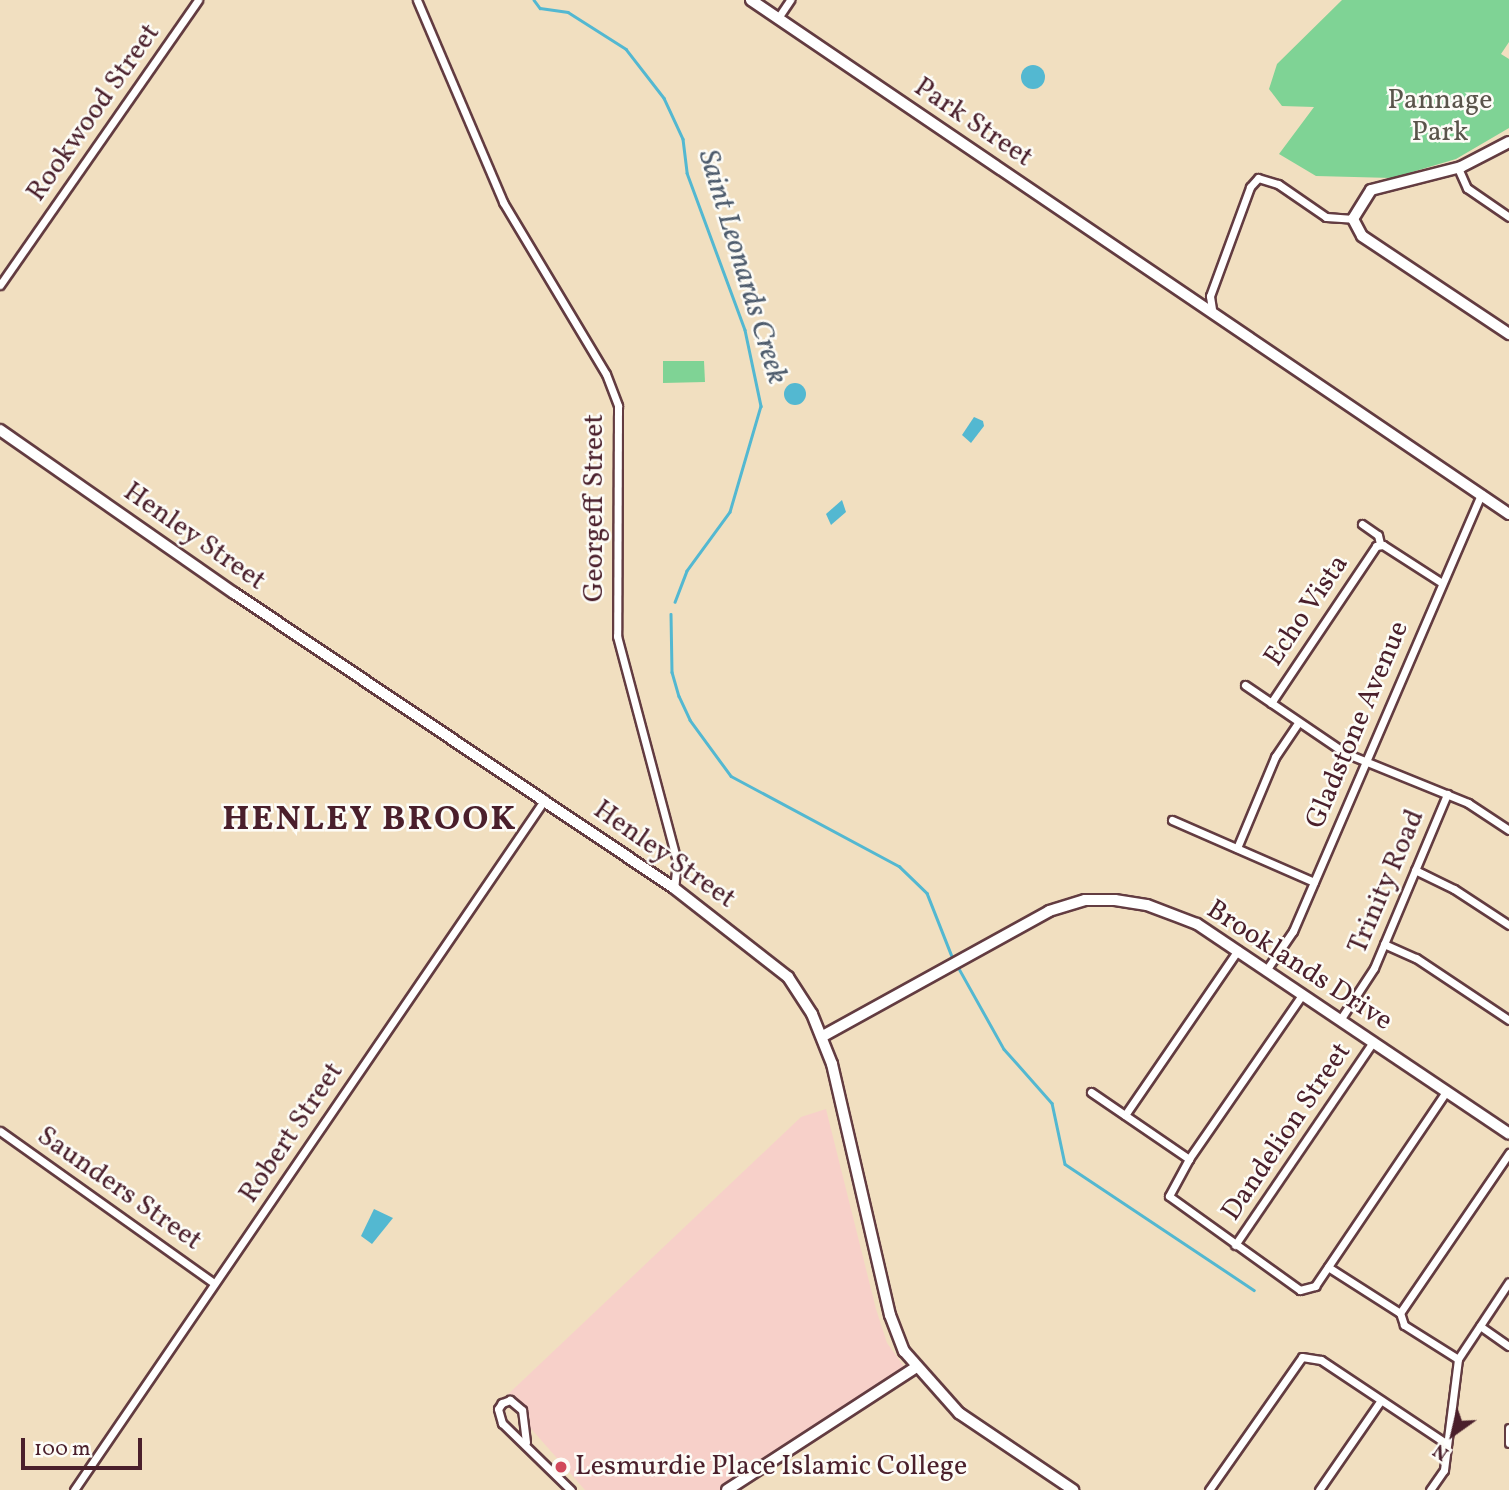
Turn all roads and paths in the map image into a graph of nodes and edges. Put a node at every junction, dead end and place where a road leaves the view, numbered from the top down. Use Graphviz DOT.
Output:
graph roads {
  1 [pos="198,0"];
  2 [pos="417,0"];
  3 [pos="751,0"];
  4 [pos="790,0"];
  5 [pos="778,18"];
  6 [pos="1509,142"];
  7 [pos="1458,168"];
  8 [pos="1509,217"];
  9 [pos="1353,219"];
  10 [pos="1169,283"];
  11 [pos="0,285"];
  12 [pos="1212,309"];
  13 [pos="1236,329"];
  14 [pos="1508,332"];
  15 [pos="0,430"];
  16 [pos="1480,494"];
  17 [pos="1509,514"];
  18 [pos="1362,524"];
  19 [pos="1380,544"];
  20 [pos="1442,583"];
  21 [pos="1245,685"];
  22 [pos="1271,703"];
  23 [pos="1298,723"];
  24 [pos="1366,761"];
  25 [pos="1447,794"];
  26 [pos="545,799"];
  27 [pos="1171,820"];
  28 [pos="1509,830"];
  29 [pos="1237,848"];
  30 [pos="1415,870"];
  31 [pos="1314,882"];
  32 [pos="674,888"];
  33 [pos="1509,925"];
  34 [pos="1384,944"];
  35 [pos="1238,950"];
  36 [pos="1268,969"];
  37 [pos="1302,995"];
  38 [pos="1340,1020"];
  39 [pos="1509,1020"];
  40 [pos="823,1036"];
  41 [pos="1373,1042"];
  42 [pos="1091,1092"];
  43 [pos="1446,1092"];
  44 [pos="1125,1115"];
  45 [pos="0,1131"];
  46 [pos="1509,1134"];
  47 [pos="1509,1153"];
  48 [pos="1189,1159"];
  49 [pos="1235,1245"];
  50 [pos="1328,1267"];
  51 [pos="1509,1282"];
  52 [pos="214,1283"];
  53 [pos="1400,1313"];
  54 [pos="1480,1326"];
  55 [pos="1509,1346"];
  56 [pos="1458,1359"];
  57 [pos="915,1368"];
  58 [pos="1381,1400"];
  59 [pos="1509,1428"];
  60 [pos="526,1442"];
  61 [pos="1509,1443"];
  62 [pos="1447,1444"];
  63 [pos="74,1490"];
  64 [pos="571,1490"];
  65 [pos="727,1490"];
  66 [pos="1073,1490"];
  67 [pos="1210,1490"];
  68 [pos="1319,1490"];
  69 [pos="1430,1490"];
  1 -- 11 [label="street, Rookwood Street"];
  2 -- 32 [label="street, Georgeff Street"];
  3 -- 5 [label="street, Park Street"];
  4 -- 5 [label="street"];
  5 -- 10 [label="street, Park Street"];
  6 -- 7 [label="street"];
  7 -- 8 [label="street"];
  7 -- 9 [label="street"];
  9 -- 12 [label="street"];
  9 -- 14 [label="street"];
  10 -- 12 [label="street, Park Street"];
  10 -- 13 [label="street, Park Street"];
  12 -- 13 [label="street, Park Street"];
  13 -- 16 [label="street, Park Street"];
  15 -- 26 [label="street, Henley Street"];
  16 -- 17 [label="street, Park Street"];
  16 -- 20 [label="street, Gladstone Avenue"];
  18 -- 19 [label="street, Echo Vista"];
  19 -- 20 [label="street, Echo Vista"];
  19 -- 22 [label="street, Echo Vista"];
  20 -- 24 [label="street, Gladstone Avenue"];
  21 -- 22 [label="street"];
  22 -- 23 [label="street"];
  23 -- 24 [label="street"];
  23 -- 29 [label="street"];
  24 -- 25 [label="street"];
  24 -- 31 [label="street, Gladstone Avenue"];
  25 -- 28 [label="street"];
  25 -- 30 [label="street, Trinity Road"];
  26 -- 32 [label="street, Henley Street"];
  26 -- 52 [label="street, Robert Street"];
  27 -- 29 [label="street"];
  29 -- 31 [label="street"];
  30 -- 33 [label="street"];
  30 -- 34 [label="street, Trinity Road"];
  31 -- 36 [label="street, Gladstone Avenue"];
  32 -- 40 [label="street, Henley Street"];
  34 -- 38 [label="street, Trinity Road"];
  34 -- 39 [label="street"];
  35 -- 36 [label="street, Brooklands Drive"];
  35 -- 40 [label="street, Brooklands Drive"];
  35 -- 44 [label="street"];
  36 -- 37 [label="street, Brooklands Drive"];
  37 -- 38 [label="street, Brooklands Drive"];
  37 -- 48 [label="street"];
  38 -- 41 [label="street, Brooklands Drive"];
  40 -- 57 [label="street, Henley Street"];
  41 -- 43 [label="street, Brooklands Drive"];
  41 -- 49 [label="street, Dandelion Street"];
  42 -- 44 [label="street"];
  43 -- 46 [label="street, Brooklands Drive"];
  43 -- 50 [label="street"];
  44 -- 48 [label="street"];
  45 -- 52 [label="street, Saunders Street"];
  47 -- 53 [label="street"];
  48 -- 49 [label="street"];
  49 -- 50 [label="street"];
  50 -- 53 [label="street"];
  51 -- 54 [label="street"];
  52 -- 63 [label="street, Robert Street"];
  53 -- 56 [label="street"];
  54 -- 55 [label="street"];
  54 -- 56 [label="street"];
  56 -- 62 [label="street"];
  57 -- 65 [label="street"];
  57 -- 66 [label="street, Henley Street"];
  58 -- 62 [label="street"];
  58 -- 67 [label="street"];
  58 -- 68 [label="street"];
  59 -- 61 [label="street"];
  60 -- 60 [label="street"];
  60 -- 64 [label="street"];
  62 -- 69 [label="street"];
}
